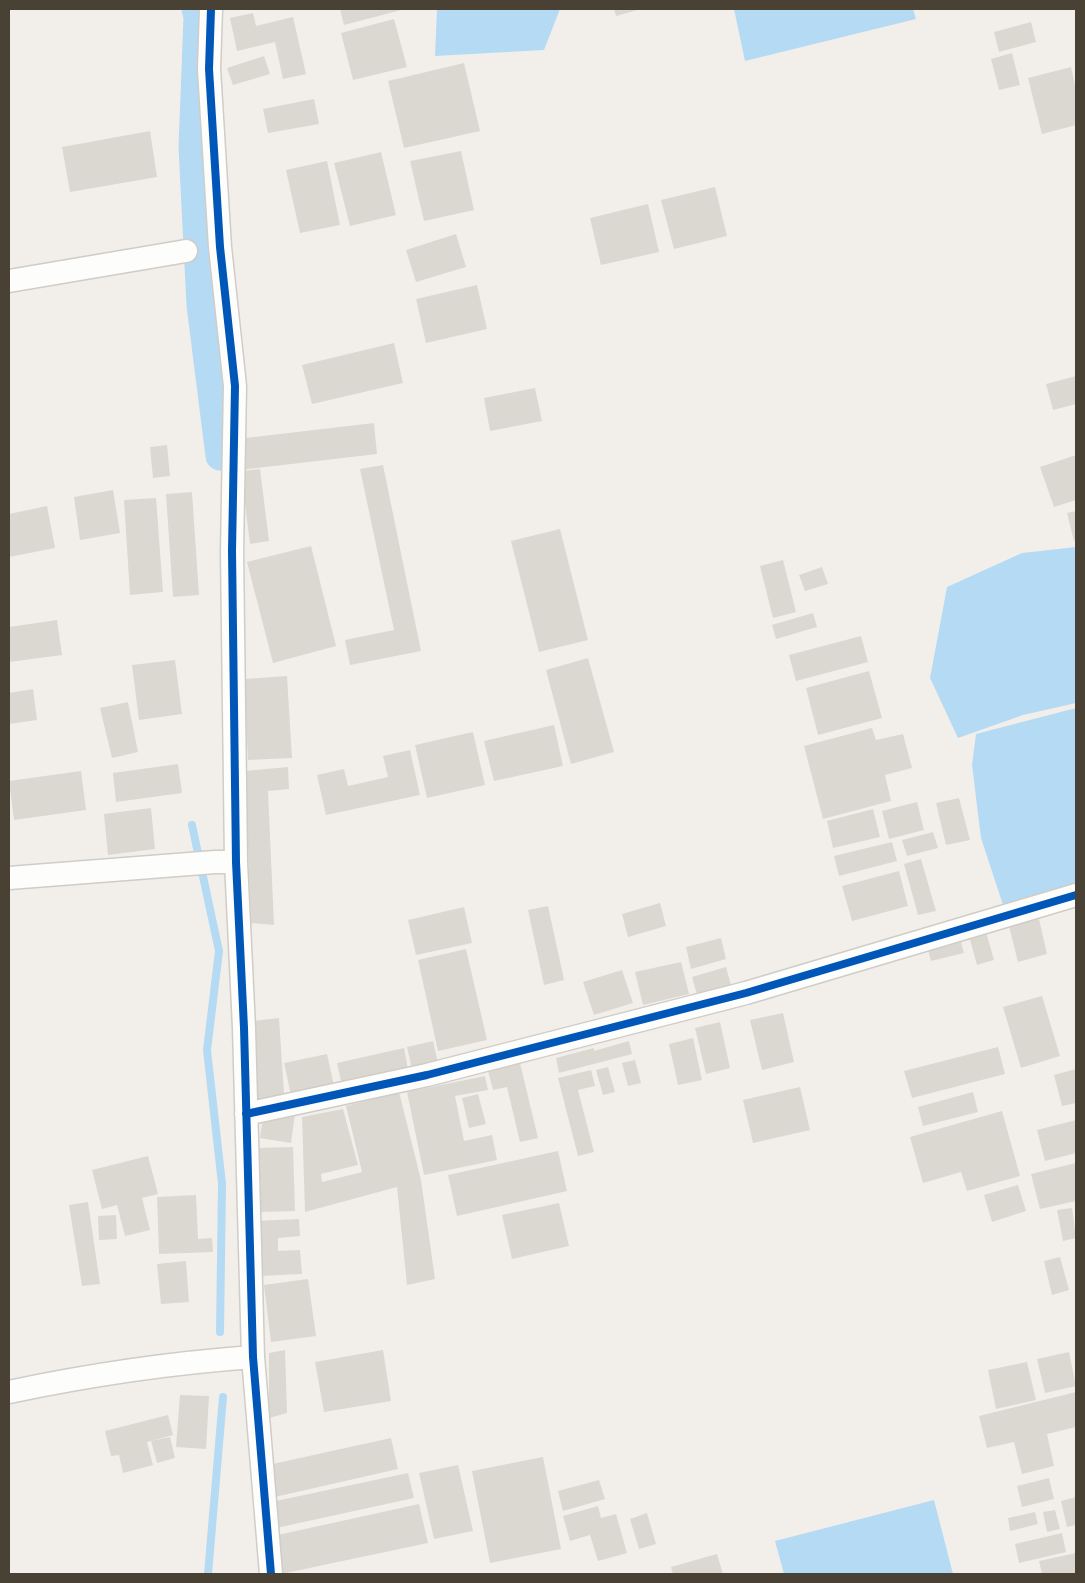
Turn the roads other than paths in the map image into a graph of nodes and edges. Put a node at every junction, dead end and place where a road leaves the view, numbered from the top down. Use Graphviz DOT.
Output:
graph roads {
  1 [pos="211,9"];
  2 [pos="186,251"];
  3 [pos="9,281"];
  4 [pos="225,862"];
  5 [pos="9,878"];
  6 [pos="1076,895"];
  7 [pos="246,1114"];
  8 [pos="253,1357"];
  9 [pos="9,1392"];
  10 [pos="271,1574"];
  1 -- 4 [label="street"];
  2 -- 3 [label="street"];
  4 -- 5 [label="street"];
  4 -- 7 [label="street"];
  6 -- 7 [label="street"];
  7 -- 8 [label="street"];
  8 -- 9 [label="street"];
  8 -- 10 [label="street"];
}
